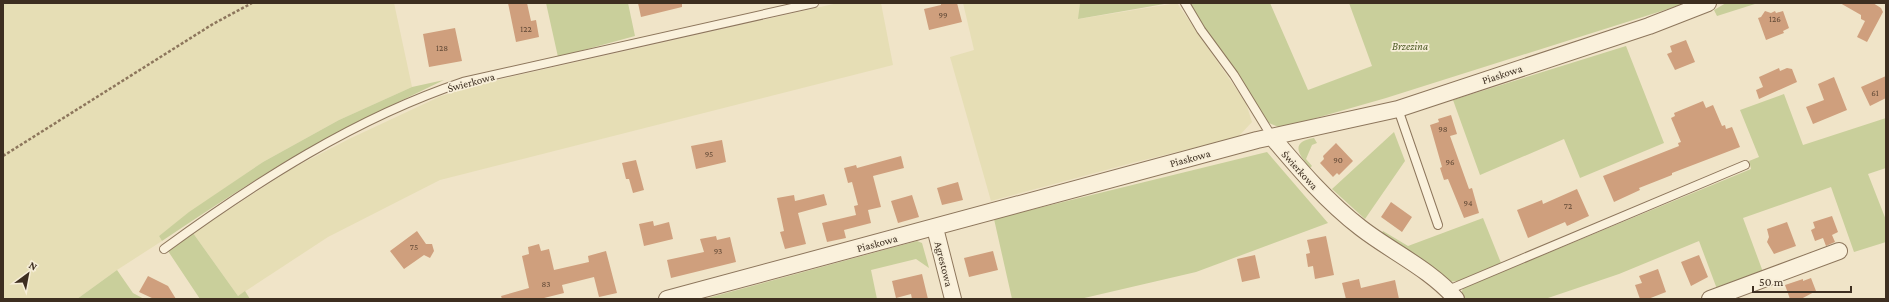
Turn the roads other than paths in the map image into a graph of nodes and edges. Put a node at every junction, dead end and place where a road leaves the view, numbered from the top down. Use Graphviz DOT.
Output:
graph roads {
  1 [pos="814,3"];
  2 [pos="1185,3"];
  3 [pos="1708,3"];
  4 [pos="1398,109"];
  5 [pos="1272,137"];
  6 [pos="1745,165"];
  7 [pos="1438,225"];
  8 [pos="935,228"];
  9 [pos="164,249"];
  10 [pos="1839,251"];
  11 [pos="1452,295"];
  12 [pos="667,299"];
  13 [pos="953,299"];
  14 [pos="1710,299"];
  1 -- 9 [label="lane, Świerkowa"];
  2 -- 5 [label="lane, Świerkowa"];
  3 -- 4 [label="street, Piaskowa"];
  4 -- 5 [label="street, Piaskowa"];
  4 -- 7 [label="lane"];
  5 -- 8 [label="street, Piaskowa"];
  5 -- 11 [label="street, Świerkowa"];
  6 -- 11 [label="lane"];
  8 -- 12 [label="street, Piaskowa"];
  8 -- 13 [label="street, Agrestowa"];
  10 -- 14 [label="street"];
}
